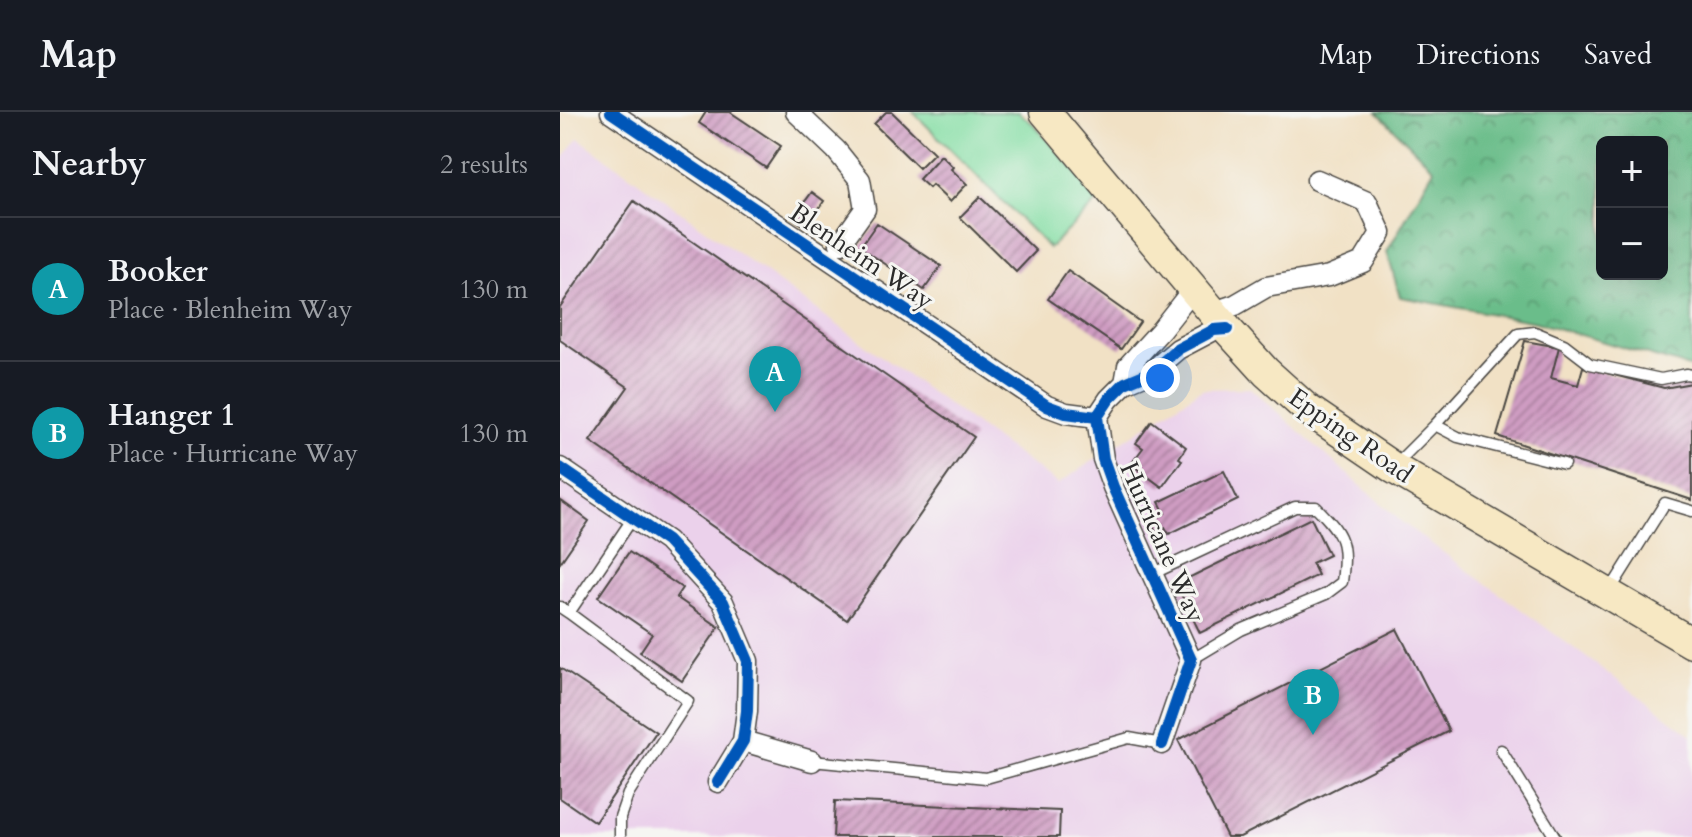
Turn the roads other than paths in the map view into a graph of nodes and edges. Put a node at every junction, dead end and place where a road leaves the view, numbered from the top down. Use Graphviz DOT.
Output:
graph roads {
  1 [pos="611,112"];
  2 [pos="796,112"];
  3 [pos="1045,112"];
  4 [pos="1317,180"];
  5 [pos="840,244"];
  6 [pos="1194,288"];
  7 [pos="1221,321"];
  8 [pos="1692,375"];
  9 [pos="1125,383"];
  10 [pos="1097,417"];
  11 [pos="1435,425"];
  12 [pos="1564,464"];
  13 [pos="560,468"];
  14 [pos="1395,469"];
  15 [pos="1692,511"];
  16 [pos="633,518"];
  17 [pos="1152,574"];
  18 [pos="1608,593"];
  19 [pos="564,610"];
  20 [pos="1692,643"];
  21 [pos="1191,660"];
  22 [pos="743,741"];
  23 [pos="1162,744"];
  24 [pos="1501,750"];
  25 [pos="812,761"];
  26 [pos="718,782"];
  27 [pos="620,837"];
  28 [pos="1555,837"];
  1 -- 10 [label="street, Blenheim Way"];
  2 -- 5 [label="street"];
  3 -- 6 [label="main road, Epping Road"];
  4 -- 7 [label="street"];
  6 -- 7 [label="main road, Epping Road"];
  6 -- 9 [label="street"];
  7 -- 9 [label="street"];
  7 -- 14 [label="main road, Epping Road"];
  8 -- 11 [label="lane"];
  9 -- 10 [label="street"];
  10 -- 17 [label="street, Hurricane Way"];
  11 -- 12 [label="lane"];
  11 -- 14 [label="lane"];
  13 -- 16 [label="street"];
  14 -- 18 [label="main road, Epping Road"];
  15 -- 18 [label="lane"];
  16 -- 19 [label="lane"];
  16 -- 22 [label="street"];
  17 -- 21 [label="street, Hurricane Way"];
  17 -- 21 [label="lane"];
  18 -- 20 [label="main road, Epping Road"];
  19 -- 27 [label="lane"];
  21 -- 23 [label="street, Hurricane Way"];
  22 -- 25 [label="street"];
  22 -- 26 [label="street"];
  23 -- 25 [label="lane"];
  24 -- 28 [label="lane"];
}
